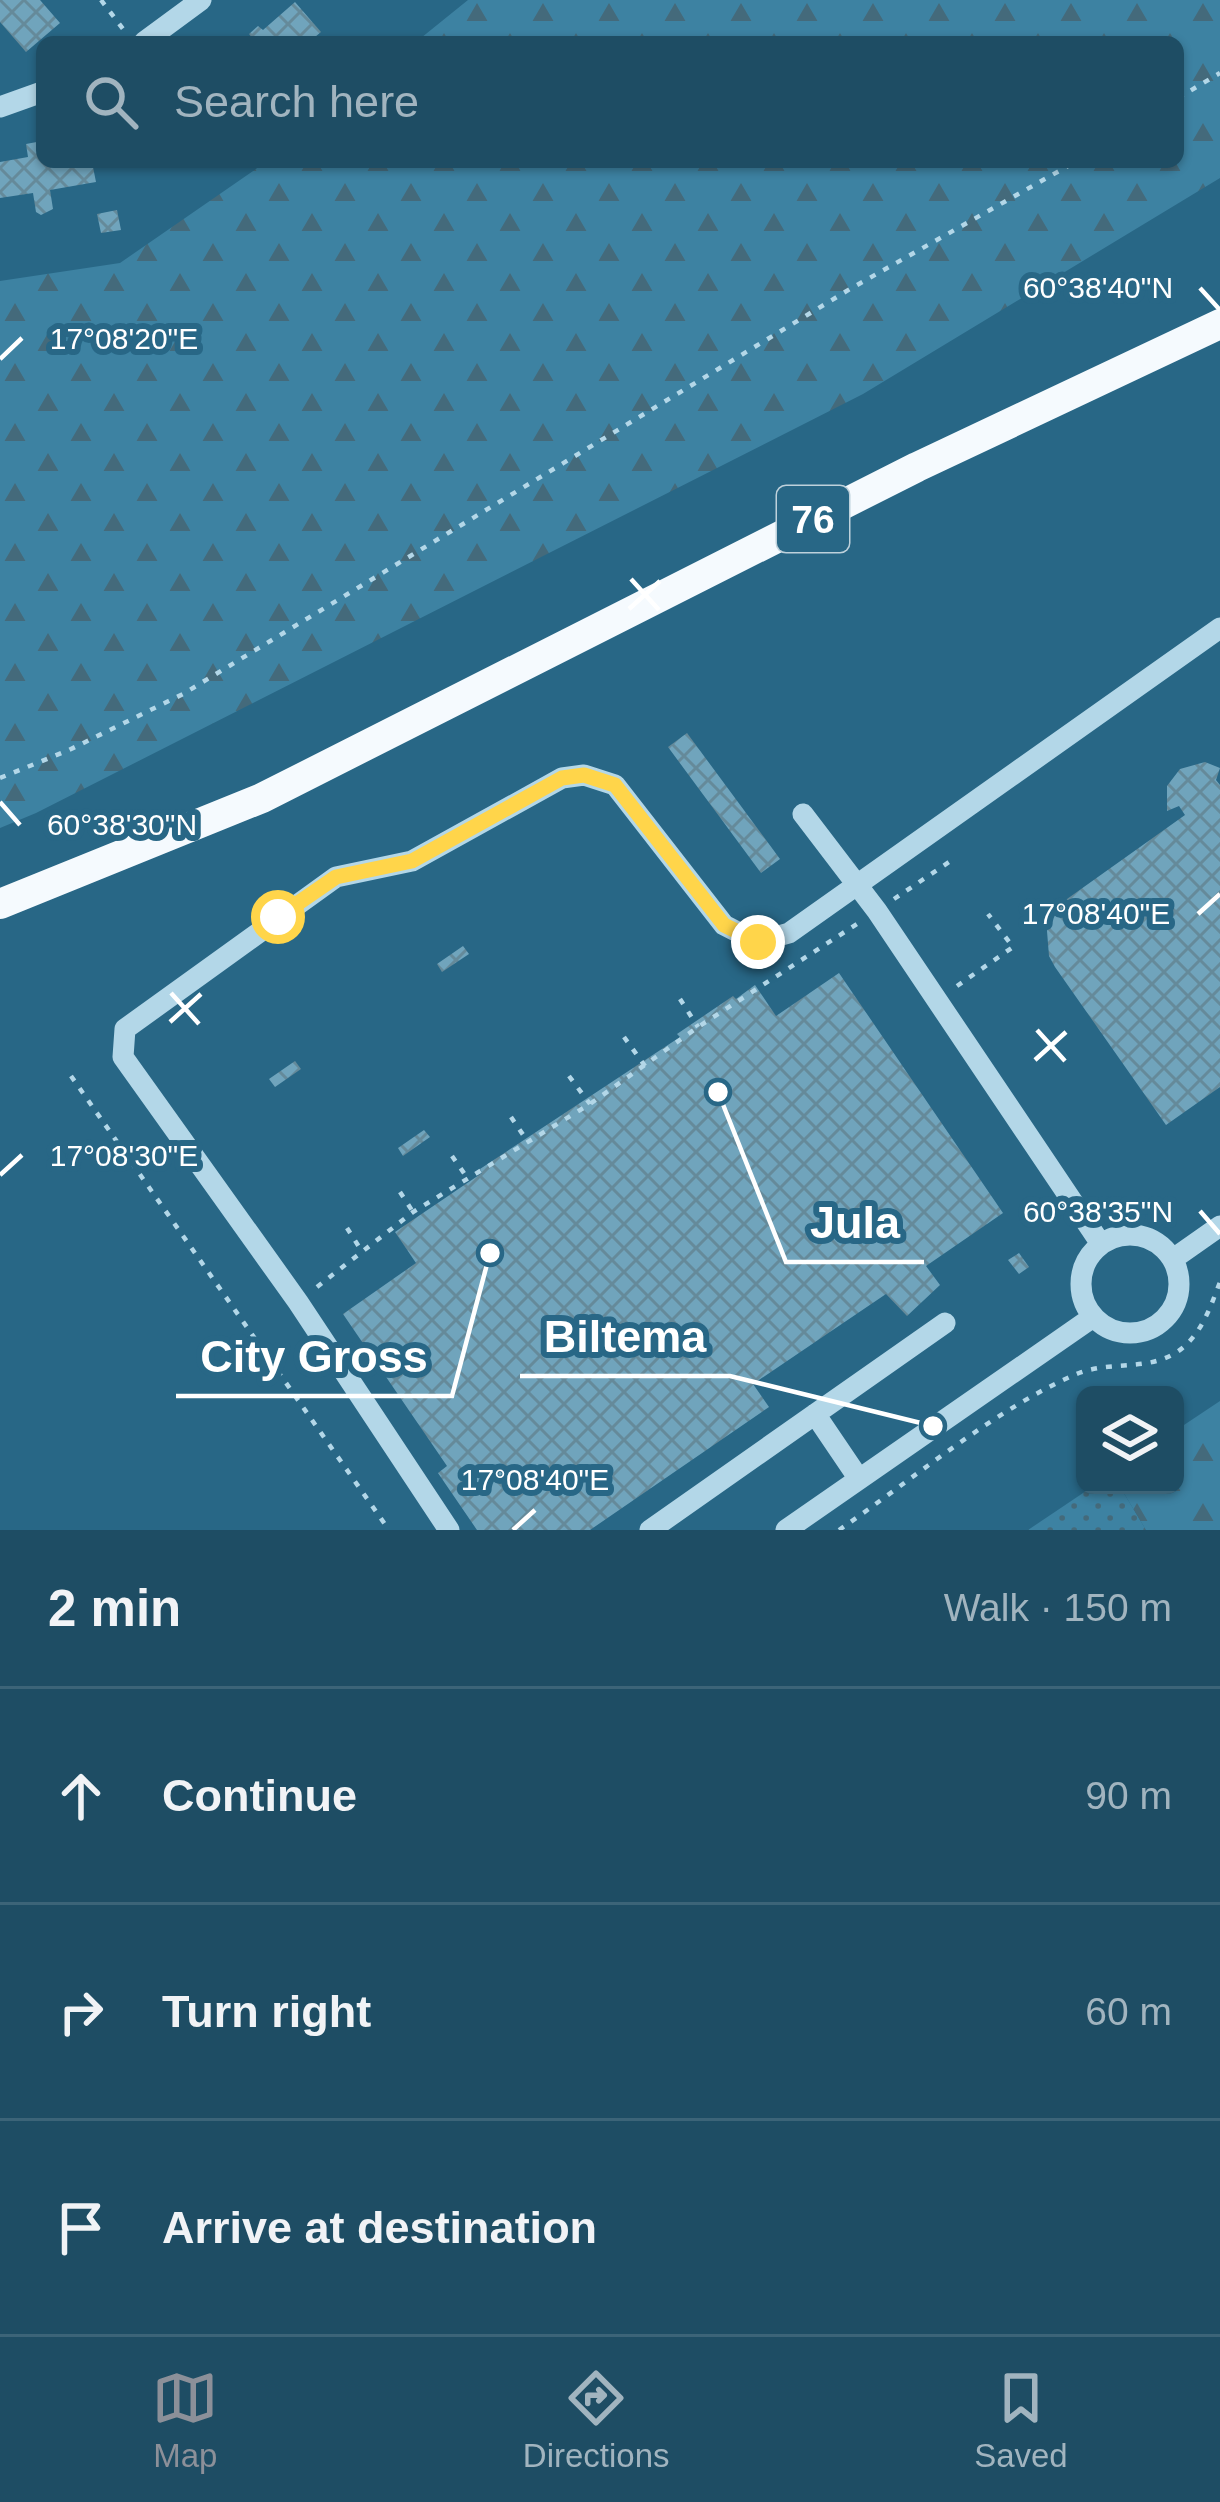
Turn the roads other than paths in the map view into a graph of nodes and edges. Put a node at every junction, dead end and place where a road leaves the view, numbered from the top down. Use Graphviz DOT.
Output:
graph roads {
  1 [pos="193,2"];
  2 [pos="151,36"];
  3 [pos="36,94"];
  4 [pos="0,106"];
  5 [pos="1220,324"];
  6 [pos="1220,628"];
  7 [pos="410,721"];
  8 [pos="802,814"];
  9 [pos="858,885"];
  10 [pos="0,889"];
  11 [pos="0,904"];
  12 [pos="1220,1226"];
  13 [pos="1101,1244"];
  14 [pos="1173,1259"];
  15 [pos="1093,1317"];
  16 [pos="945,1323"];
  17 [pos="815,1414"];
  18 [pos="859,1479"];
  19 [pos="449,1530"];
  20 [pos="650,1530"];
  21 [pos="786,1530"];
  1 -- 2 [label="street"];
  3 -- 4 [label="street"];
  5 -- 7 [label="main road, 76"];
  6 -- 9 [label="street"];
  7 -- 10 [label="main road, 76"];
  7 -- 11 [label="main road, 76"];
  8 -- 9 [label="street"];
  9 -- 13 [label="street"];
  9 -- 19 [label="street"];
  12 -- 14 [label="street"];
  13 -- 14 [label="street"];
  13 -- 15 [label="street"];
  14 -- 15 [label="street"];
  15 -- 18 [label="street"];
  16 -- 17 [label="street"];
  17 -- 18 [label="street"];
  17 -- 20 [label="street"];
  18 -- 21 [label="street"];
}
